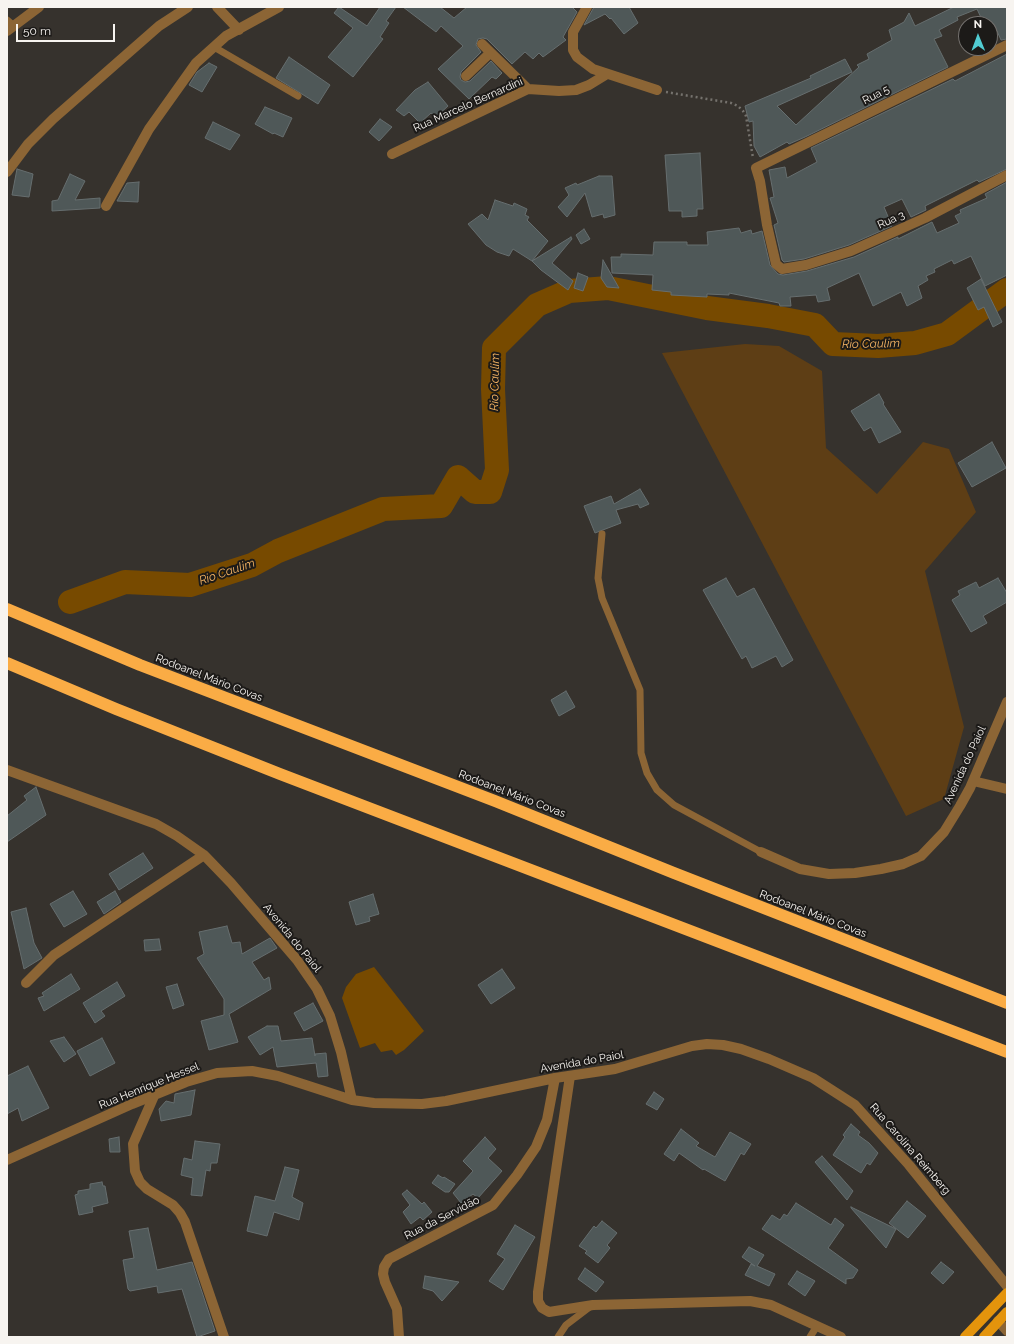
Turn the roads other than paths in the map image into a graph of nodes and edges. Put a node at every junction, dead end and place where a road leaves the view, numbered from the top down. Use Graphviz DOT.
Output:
graph roads {
  1 [pos="39,7"];
  2 [pos="188,7"];
  3 [pos="217,7"];
  4 [pos="279,7"];
  5 [pos="587,7"];
  6 [pos="9,26"];
  7 [pos="239,30"];
  8 [pos="482,44"];
  9 [pos="1007,45"];
  10 [pos="214,47"];
  11 [pos="490,53"];
  12 [pos="607,74"];
  13 [pos="466,76"];
  14 [pos="528,89"];
  15 [pos="657,90"];
  16 [pos="298,96"];
  17 [pos="392,154"];
  18 [pos="7,172"];
  19 [pos="1007,175"];
  20 [pos="106,206"];
  21 [pos="779,268"];
  22 [pos="602,534"];
  23 [pos="7,609"];
  24 [pos="7,662"];
  25 [pos="1007,702"];
  26 [pos="7,770"];
  27 [pos="974,781"];
  28 [pos="1007,789"];
  29 [pos="761,852"];
  30 [pos="204,855"];
  31 [pos="26,983"];
  32 [pos="1007,1002"];
  33 [pos="1007,1052"];
  34 [pos="769,1059"];
  35 [pos="570,1076"];
  36 [pos="555,1078"];
  37 [pos="154,1096"];
  38 [pos="352,1100"];
  39 [pos="7,1160"];
  40 [pos="1007,1286"];
  41 [pos="1007,1293"];
  42 [pos="593,1305"];
  43 [pos="1007,1312"];
  44 [pos="998,1321"];
  45 [pos="817,1326"];
  46 [pos="1007,1331"];
  47 [pos="224,1337"];
  48 [pos="399,1337"];
  49 [pos="558,1337"];
  50 [pos="810,1337"];
  51 [pos="841,1337"];
  52 [pos="965,1337"];
  53 [pos="984,1337"];
  1 -- 6 [label="street"];
  2 -- 18 [label="street"];
  3 -- 7 [label="street"];
  4 -- 7 [label="street"];
  5 -- 12 [label="street"];
  7 -- 10 [label="street"];
  8 -- 11 [label="street"];
  9 -- 21 [label="street, Rua 5"];
  10 -- 16 [label="lane"];
  10 -- 20 [label="street"];
  11 -- 13 [label="street"];
  11 -- 14 [label="street"];
  12 -- 14 [label="street, Rua Marcelo Bernardini"];
  12 -- 15 [label="street"];
  14 -- 17 [label="street, Rua Marcelo Bernardini"];
  19 -- 21 [label="street, Rua 3"];
  22 -- 29 [label="lane"];
  23 -- 32 [label="highway, Rodoanel Mário Covas"];
  24 -- 33 [label="highway"];
  25 -- 27 [label="street, Avenida do Paiol"];
  26 -- 30 [label="street, Avenida do Paiol"];
  27 -- 28 [label="street"];
  27 -- 29 [label="street, Avenida do Paiol"];
  30 -- 31 [label="street"];
  30 -- 38 [label="street, Avenida do Paiol"];
  34 -- 35 [label="street, Avenida do Paiol"];
  34 -- 40 [label="street, Rua Carolina Reimberg"];
  35 -- 36 [label="street, Avenida do Paiol"];
  35 -- 42 [label="street"];
  36 -- 38 [label="street, Avenida do Paiol"];
  36 -- 48 [label="street, Rua da Servidão"];
  37 -- 38 [label="street, Rua Henrique Hessel"];
  37 -- 39 [label="street, Rua Henrique Hessel"];
  37 -- 47 [label="street"];
  41 -- 52 [label="main road"];
  42 -- 45 [label="street"];
  42 -- 49 [label="lane"];
  43 -- 44 [label="main road"];
  44 -- 46 [label="street"];
  44 -- 53 [label="main road"];
  45 -- 50 [label="lane"];
  45 -- 51 [label="street"];
}
